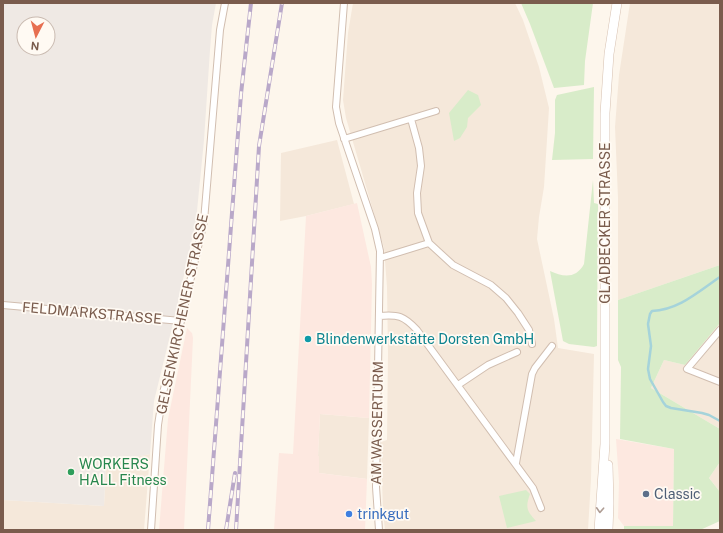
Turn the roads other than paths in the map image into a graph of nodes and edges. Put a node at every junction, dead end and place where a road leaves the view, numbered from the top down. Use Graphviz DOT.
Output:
graph roads {
  1 [pos="225,3"];
  2 [pos="344,3"];
  3 [pos="617,3"];
  4 [pos="436,111"];
  5 [pos="411,119"];
  6 [pos="344,139"];
  7 [pos="429,243"];
  8 [pos="380,258"];
  9 [pos="3,305"];
  10 [pos="379,316"];
  11 [pos="181,321"];
  12 [pos="720,330"];
  13 [pos="532,344"];
  14 [pos="552,346"];
  15 [pos="517,352"];
  16 [pos="720,382"];
  17 [pos="458,385"];
  18 [pos="605,444"];
  19 [pos="516,463"];
  20 [pos="541,508"];
  21 [pos="151,530"];
  22 [pos="379,530"];
  23 [pos="599,530"];
  24 [pos="608,530"];
  1 -- 11 [label="street, GELSENKIRCHENER STRASSE"];
  2 -- 6 [label="street, AM WASSERTURM"];
  3 -- 18 [label="main road, GLADBECKER STRASSE"];
  4 -- 5 [label="street"];
  5 -- 6 [label="street"];
  5 -- 7 [label="street"];
  6 -- 8 [label="street, AM WASSERTURM"];
  7 -- 8 [label="street"];
  7 -- 13 [label="street"];
  8 -- 10 [label="street, AM WASSERTURM"];
  9 -- 11 [label="street, FELDMARKSTRASSE"];
  10 -- 17 [label="street"];
  10 -- 22 [label="street, AM WASSERTURM"];
  11 -- 21 [label="street, GELSENKIRCHENER STRASSE"];
  12 -- 16 [label="street"];
  14 -- 19 [label="street"];
  15 -- 17 [label="street"];
  17 -- 19 [label="street"];
  18 -- 23 [label="main road, GLADBECKER STRASSE, one-way"];
  18 -- 24 [label="main road, GLADBECKER STRASSE"];
  19 -- 20 [label="street"];
}
